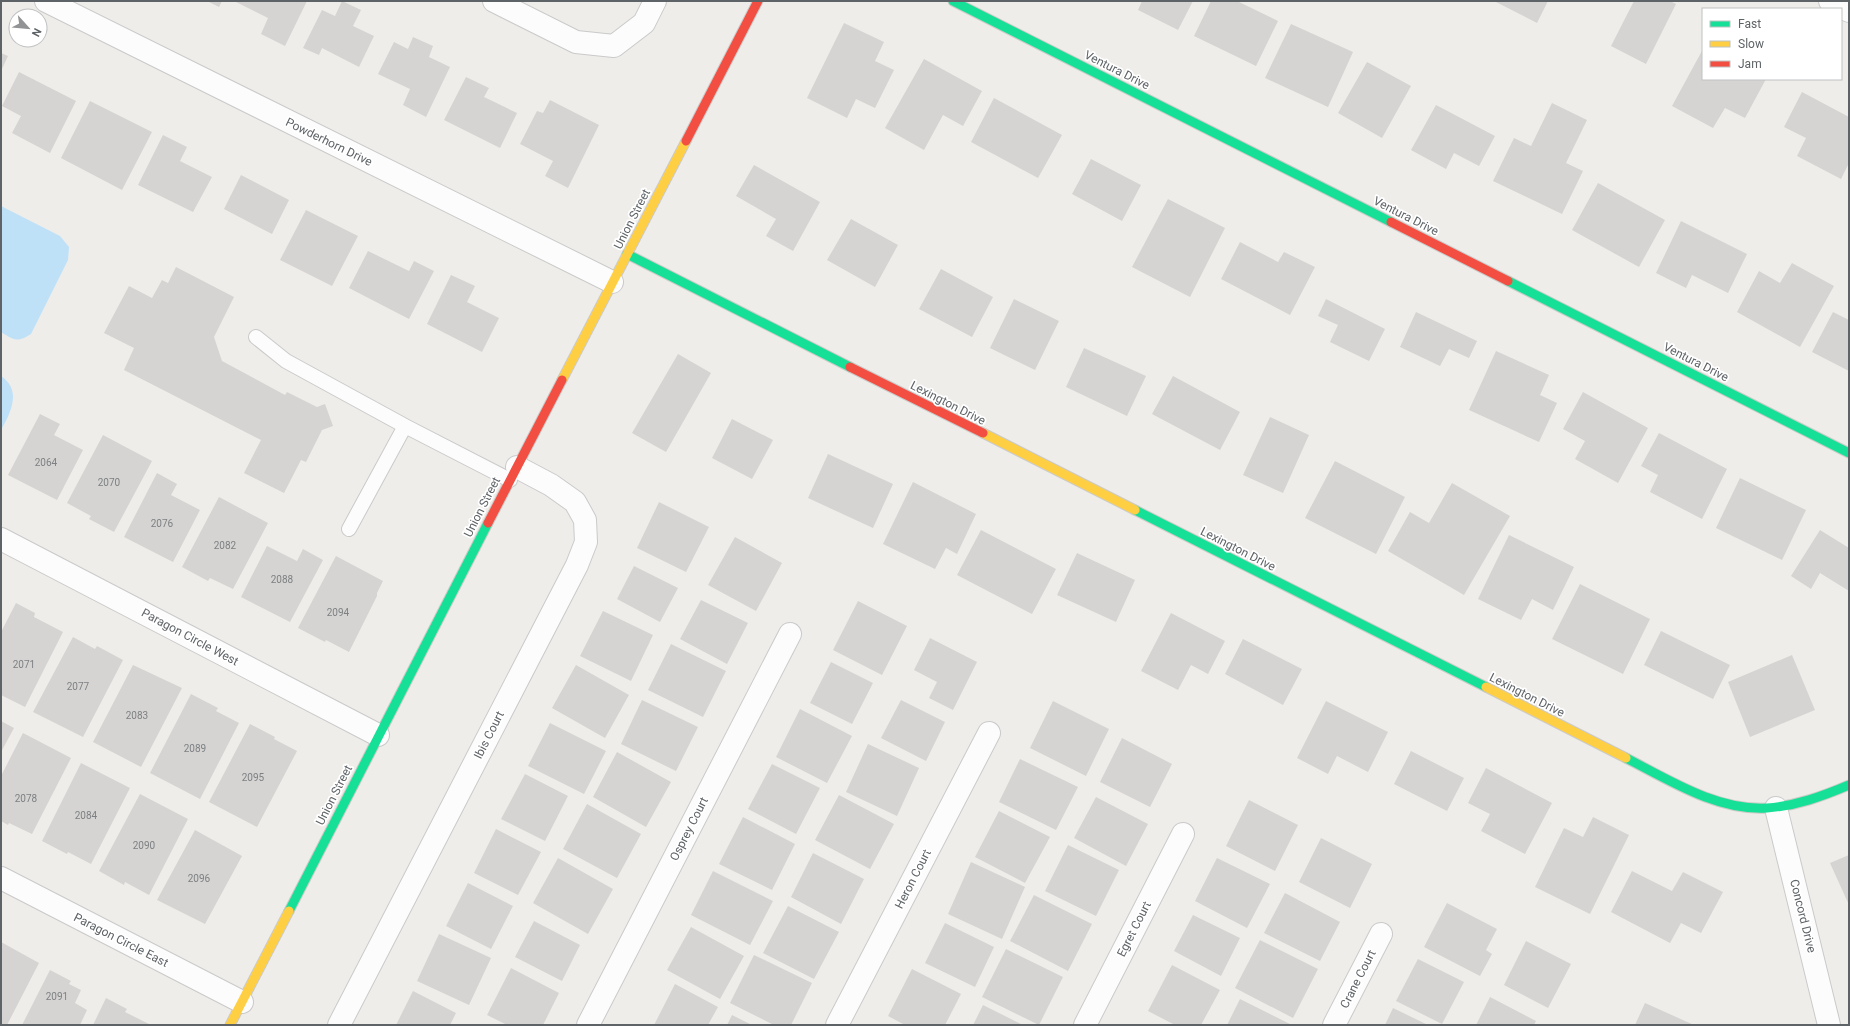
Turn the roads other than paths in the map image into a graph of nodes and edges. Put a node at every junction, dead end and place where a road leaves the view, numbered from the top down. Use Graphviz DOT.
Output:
graph roads {
  1 [pos="46,1"];
  2 [pos="494,1"];
  3 [pos="655,1"];
  4 [pos="758,1"];
  5 [pos="953,1"];
  6 [pos="1830,1"];
  7 [pos="1849,10"];
  8 [pos="627,254"];
  9 [pos="612,282"];
  10 [pos="256,337"];
  11 [pos="405,426"];
  12 [pos="1849,453"];
  13 [pos="513,473"];
  14 [pos="349,529"];
  15 [pos="1,539"];
  16 [pos="790,634"];
  17 [pos="989,733"];
  18 [pos="378,735"];
  19 [pos="1849,785"];
  20 [pos="1776,808"];
  21 [pos="1183,834"];
  22 [pos="1,878"];
  23 [pos="1381,934"];
  24 [pos="242,1002"];
  25 [pos="230,1025"];
  26 [pos="339,1025"];
  27 [pos="588,1025"];
  28 [pos="837,1025"];
  29 [pos="1085,1025"];
  30 [pos="1334,1025"];
  31 [pos="1829,1025"];
  1 -- 9 [label="street, Powderhorn Drive"];
  2 -- 3 [label="street"];
  4 -- 8 [label="street, Union Street"];
  5 -- 12 [label="street, Ventura Drive"];
  6 -- 7 [label="street"];
  8 -- 9 [label="street, Union Street"];
  8 -- 20 [label="street, Lexington Drive"];
  9 -- 13 [label="street, Union Street"];
  10 -- 11 [label="lane"];
  11 -- 13 [label="lane"];
  11 -- 14 [label="lane"];
  13 -- 18 [label="street, Union Street"];
  13 -- 26 [label="street, Ibis Court"];
  15 -- 18 [label="street, Paragon Circle West"];
  16 -- 27 [label="street, Osprey Court"];
  17 -- 28 [label="street, Heron Court"];
  18 -- 24 [label="street, Union Street"];
  19 -- 20 [label="street, Lexington Drive"];
  20 -- 31 [label="street, Concord Drive"];
  21 -- 29 [label="street, Egret Court"];
  22 -- 24 [label="street, Paragon Circle East"];
  23 -- 30 [label="street, Crane Court"];
  24 -- 25 [label="street, Union Street"];
}
